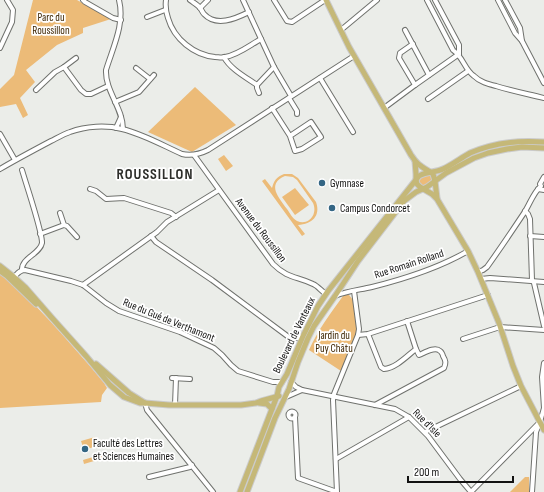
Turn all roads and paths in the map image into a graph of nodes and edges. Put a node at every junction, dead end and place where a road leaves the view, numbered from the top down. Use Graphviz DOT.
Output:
graph roads {
  1 [pos="7,0"];
  2 [pos="83,0"];
  3 [pos="119,0"];
  4 [pos="166,0"];
  5 [pos="190,0"];
  6 [pos="208,0"];
  7 [pos="243,0"];
  8 [pos="274,0"];
  9 [pos="377,0"];
  10 [pos="427,0"];
  11 [pos="436,0"];
  12 [pos="498,0"];
  13 [pos="505,0"];
  14 [pos="328,1"];
  15 [pos="200,8"];
  16 [pos="165,10"];
  17 [pos="248,12"];
  18 [pos="148,17"];
  19 [pos="121,20"];
  20 [pos="341,30"];
  21 [pos="405,30"];
  22 [pos="261,39"];
  23 [pos="522,41"];
  24 [pos="413,44"];
  25 [pos="0,48"];
  26 [pos="459,54"];
  27 [pos="354,56"];
  28 [pos="224,57"];
  29 [pos="76,58"];
  30 [pos="64,67"];
  31 [pos="274,67"];
  32 [pos="136,68"];
  33 [pos="468,71"];
  34 [pos="154,75"];
  35 [pos="429,75"];
  36 [pos="320,78"];
  37 [pos="150,79"];
  38 [pos="544,83"];
  39 [pos="257,85"];
  40 [pos="415,85"];
  41 [pos="108,86"];
  42 [pos="36,90"];
  43 [pos="259,93"];
  44 [pos="290,97"];
  45 [pos="544,98"];
  46 [pos="428,99"];
  47 [pos="115,102"];
  48 [pos="272,108"];
  49 [pos="384,108"];
  50 [pos="297,114"];
  51 [pos="121,117"];
  52 [pos="116,128"];
  53 [pos="123,129"];
  54 [pos="353,132"];
  55 [pos="0,134"];
  56 [pos="290,136"];
  57 [pos="544,142"];
  58 [pos="544,148"];
  59 [pos="194,155"];
  60 [pos="15,160"];
  61 [pos="415,161"];
  62 [pos="0,169"];
  63 [pos="22,170"];
  64 [pos="430,172"];
  65 [pos="544,177"];
  66 [pos="416,180"];
  67 [pos="435,181"];
  68 [pos="541,187"];
  69 [pos="423,188"];
  70 [pos="90,189"];
  71 [pos="218,190"];
  72 [pos="544,190"];
  73 [pos="437,199"];
  74 [pos="525,211"];
  75 [pos="60,212"];
  76 [pos="176,217"];
  77 [pos="64,225"];
  78 [pos="40,234"];
  79 [pos="151,236"];
  80 [pos="530,236"];
  81 [pos="77,237"];
  82 [pos="544,238"];
  83 [pos="468,251"];
  84 [pos="0,266"];
  85 [pos="22,270"];
  86 [pos="0,271"];
  87 [pos="478,272"];
  88 [pos="7,276"];
  89 [pos="14,276"];
  90 [pos="481,279"];
  91 [pos="533,282"];
  92 [pos="544,282"];
  93 [pos="83,285"];
  94 [pos="337,286"];
  95 [pos="354,291"];
  96 [pos="331,295"];
  97 [pos="488,295"];
  98 [pos="52,318"];
  99 [pos="407,321"];
  100 [pos="544,326"];
  101 [pos="500,327"];
  102 [pos="544,330"];
  103 [pos="368,334"];
  104 [pos="358,335"];
  105 [pos="303,336"];
  106 [pos="463,339"];
  107 [pos="416,349"];
  108 [pos="86,356"];
  109 [pos="544,363"];
  110 [pos="543,378"];
  111 [pos="190,379"];
  112 [pos="287,382"];
  113 [pos="110,385"];
  114 [pos="521,386"];
  115 [pos="302,390"];
  116 [pos="128,392"];
  117 [pos="282,396"];
  118 [pos="334,397"];
  119 [pos="258,402"];
  120 [pos="145,403"];
  121 [pos="175,405"];
  122 [pos="375,405"];
  123 [pos="272,409"];
  124 [pos="295,417"];
  125 [pos="409,417"];
  126 [pos="540,422"];
  127 [pos="544,430"];
  128 [pos="425,432"];
  129 [pos="336,459"];
  130 [pos="192,466"];
  131 [pos="148,477"];
  132 [pos="213,492"];
  133 [pos="240,492"];
  134 [pos="247,492"];
  135 [pos="337,492"];
  136 [pos="471,492"];
  137 [pos="532,492"];
  1 -- 25 [label="street"];
  2 -- 19 [label="street"];
  3 -- 19 [label="street"];
  4 -- 16 [label="street"];
  5 -- 15 [label="street"];
  6 -- 15 [label="street"];
  7 -- 17 [label="street"];
  8 -- 14 [label="street"];
  9 -- 20 [label="street"];
  10 -- 26 [label="street"];
  11 -- 26 [label="street"];
  12 -- 23 [label="street"];
  13 -- 23 [label="street"];
  14 -- 20 [label="main road"];
  15 -- 17 [label="street"];
  16 -- 18 [label="street"];
  16 -- 28 [label="street"];
  17 -- 22 [label="street"];
  19 -- 41 [label="street"];
  20 -- 27 [label="main road"];
  21 -- 24 [label="street"];
  22 -- 28 [label="street"];
  22 -- 31 [label="street"];
  23 -- 38 [label="street"];
  24 -- 35 [label="street"];
  24 -- 40 [label="street"];
  26 -- 33 [label="street"];
  26 -- 35 [label="street"];
  27 -- 36 [label="street"];
  27 -- 49 [label="main road"];
  28 -- 39 [label="street"];
  29 -- 30 [label="street"];
  30 -- 41 [label="street"];
  30 -- 42 [label="street"];
  31 -- 39 [label="street"];
  31 -- 44 [label="street"];
  32 -- 37 [label="street"];
  33 -- 45 [label="street"];
  33 -- 46 [label="street"];
  34 -- 37 [label="street"];
  35 -- 40 [label="street"];
  36 -- 44 [label="street"];
  36 -- 54 [label="street"];
  37 -- 47 [label="street"];
  39 -- 43 [label="street"];
  40 -- 49 [label="street"];
  41 -- 47 [label="street"];
  44 -- 48 [label="street"];
  44 -- 50 [label="street"];
  47 -- 51 [label="street"];
  48 -- 56 [label="street"];
  48 -- 59 [label="street"];
  49 -- 61 [label="main road"];
  51 -- 52 [label="street"];
  51 -- 53 [label="street"];
  52 -- 53 [label="street"];
  52 -- 60 [label="street"];
  53 -- 59 [label="street"];
  55 -- 60 [label="street"];
  56 -- 56 [label="street"];
  57 -- 64 [label="main road, Boulevard de Vanteaux"];
  58 -- 67 [label="main road, Boulevard de Vanteaux"];
  59 -- 71 [label="street, Avenue du Roussillon"];
  60 -- 62 [label="street"];
  61 -- 64 [label="main road"];
  61 -- 66 [label="main road"];
  63 -- 78 [label="street"];
  64 -- 66 [label="main road, Boulevard de Vanteaux"];
  64 -- 67 [label="main road"];
  65 -- 68 [label="street"];
  66 -- 69 [label="main road"];
  66 -- 94 [label="main road, Boulevard de Vanteaux"];
  67 -- 69 [label="main road, Boulevard de Vanteaux"];
  67 -- 73 [label="main road"];
  68 -- 72 [label="street"];
  68 -- 74 [label="street"];
  69 -- 73 [label="main road"];
  69 -- 94 [label="main road, Boulevard de Vanteaux"];
  70 -- 76 [label="street"];
  71 -- 76 [label="street"];
  71 -- 96 [label="street, Avenue du Roussillon"];
  73 -- 83 [label="main road"];
  74 -- 80 [label="street"];
  74 -- 87 [label="street"];
  75 -- 77 [label="street"];
  76 -- 79 [label="street"];
  77 -- 78 [label="street"];
  77 -- 81 [label="street"];
  78 -- 85 [label="street"];
  79 -- 93 [label="street"];
  79 -- 105 [label="street"];
  80 -- 82 [label="street"];
  80 -- 91 [label="street"];
  83 -- 87 [label="main road"];
  83 -- 95 [label="street, Rue Romain Rolland"];
  84 -- 89 [label="main road"];
  85 -- 89 [label="street"];
  85 -- 93 [label="street, Rue du Gué de Verthamont"];
  86 -- 88 [label="main road"];
  87 -- 90 [label="main road"];
  88 -- 89 [label="street"];
  88 -- 98 [label="main road"];
  89 -- 98 [label="main road"];
  90 -- 91 [label="street"];
  90 -- 97 [label="main road"];
  91 -- 92 [label="street"];
  91 -- 100 [label="street"];
  93 -- 112 [label="street, Rue du Gué de Verthamont"];
  94 -- 95 [label="street"];
  94 -- 96 [label="main road, Boulevard de Vanteaux"];
  94 -- 96 [label="main road, Boulevard de Vanteaux"];
  95 -- 96 [label="street, Rue Romain Rolland"];
  95 -- 104 [label="street"];
  96 -- 105 [label="main road, Boulevard de Vanteaux"];
  96 -- 112 [label="main road, Boulevard de Vanteaux"];
  97 -- 99 [label="street"];
  97 -- 101 [label="main road"];
  98 -- 108 [label="main road"];
  99 -- 103 [label="street"];
  99 -- 107 [label="street"];
  101 -- 102 [label="street"];
  101 -- 106 [label="street"];
  101 -- 114 [label="main road"];
  103 -- 104 [label="street"];
  103 -- 107 [label="street"];
  104 -- 118 [label="street"];
  105 -- 112 [label="main road, Boulevard de Vanteaux"];
  107 -- 122 [label="street"];
  108 -- 113 [label="main road"];
  108 -- 116 [label="main road"];
  109 -- 110 [label="street"];
  110 -- 126 [label="street"];
  111 -- 121 [label="street"];
  112 -- 115 [label="street, Rue d'Isle"];
  112 -- 117 [label="main road, Boulevard de Vanteaux"];
  112 -- 117 [label="main road, Boulevard de Vanteaux"];
  113 -- 116 [label="main road"];
  113 -- 120 [label="main road"];
  114 -- 126 [label="main road"];
  114 -- 128 [label="street"];
  115 -- 117 [label="street"];
  115 -- 118 [label="street, Rue d'Isle"];
  116 -- 120 [label="main road"];
  117 -- 119 [label="main road"];
  117 -- 123 [label="main road, Boulevard de Vanteaux"];
  117 -- 134 [label="main road, Boulevard de Vanteaux"];
  118 -- 122 [label="street, Rue d'Isle"];
  118 -- 129 [label="street"];
  119 -- 121 [label="main road"];
  119 -- 123 [label="main road"];
  120 -- 121 [label="main road"];
  120 -- 130 [label="street"];
  122 -- 125 [label="street, Rue d'Isle"];
  123 -- 133 [label="main road, Boulevard de Vanteaux"];
  124 -- 135 [label="street"];
  125 -- 128 [label="street, Rue d'Isle"];
  125 -- 129 [label="street"];
  126 -- 127 [label="main road"];
  126 -- 136 [label="street"];
  126 -- 137 [label="street"];
  128 -- 136 [label="street, Rue d'Isle"];
  129 -- 135 [label="street"];
  130 -- 131 [label="street"];
  130 -- 132 [label="street"];
}
